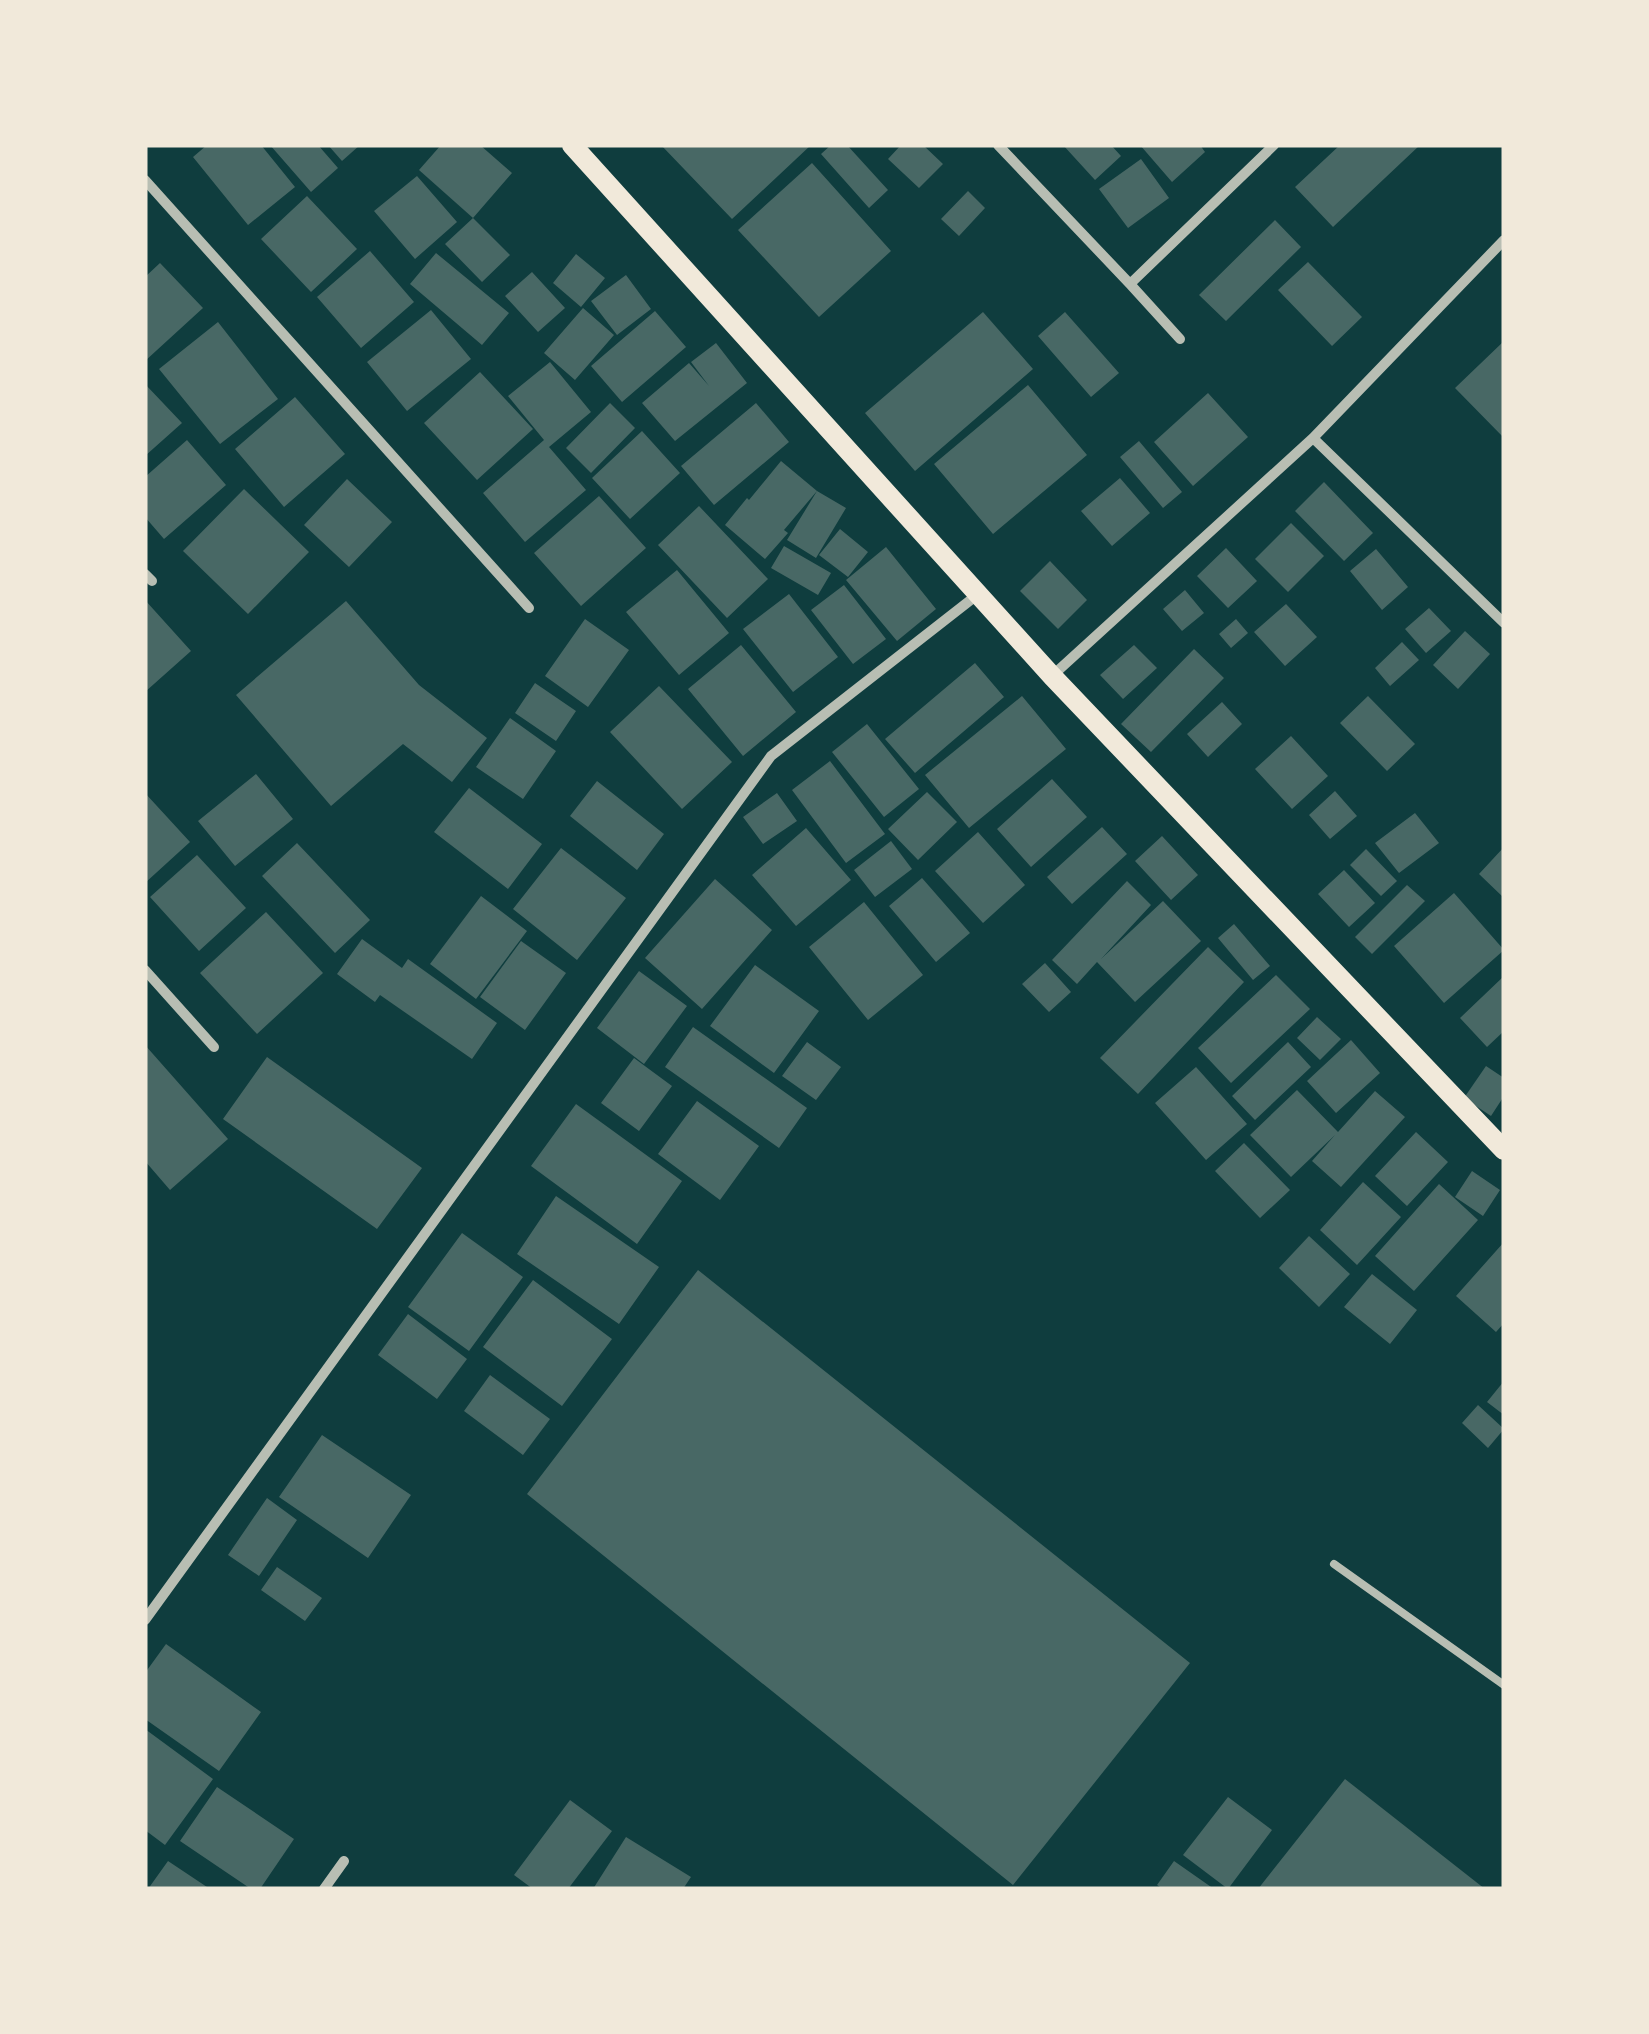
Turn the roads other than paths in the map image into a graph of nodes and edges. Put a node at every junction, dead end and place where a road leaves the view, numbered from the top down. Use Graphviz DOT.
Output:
graph roads {
  1 [pos="572,145"];
  2 [pos="998,145"];
  3 [pos="1274,145"];
  4 [pos="145,180"];
  5 [pos="1504,240"];
  6 [pos="1494,250"];
  7 [pos="1504,259"];
  8 [pos="1130,284"];
  9 [pos="1180,340"];
  10 [pos="1313,438"];
  11 [pos="977,595"];
  12 [pos="529,608"];
  13 [pos="1504,622"];
  14 [pos="1052,676"];
  15 [pos="145,970"];
  16 [pos="214,1047"];
  17 [pos="1504,1150"];
  18 [pos="1334,1564"];
  19 [pos="145,1620"];
  20 [pos="1504,1685"];
  21 [pos="344,1861"];
  22 [pos="324,1889"];
  1 -- 11 [label="main road"];
  2 -- 8 [label="street"];
  3 -- 8 [label="street"];
  4 -- 12 [label="street"];
  5 -- 6 [label="street"];
  6 -- 7 [label="street"];
  6 -- 10 [label="street"];
  8 -- 9 [label="street"];
  10 -- 13 [label="street"];
  10 -- 14 [label="street"];
  11 -- 14 [label="main road"];
  11 -- 19 [label="street"];
  14 -- 17 [label="main road"];
  15 -- 16 [label="street"];
  18 -- 20 [label="lane"];
  21 -- 22 [label="street"];
}
